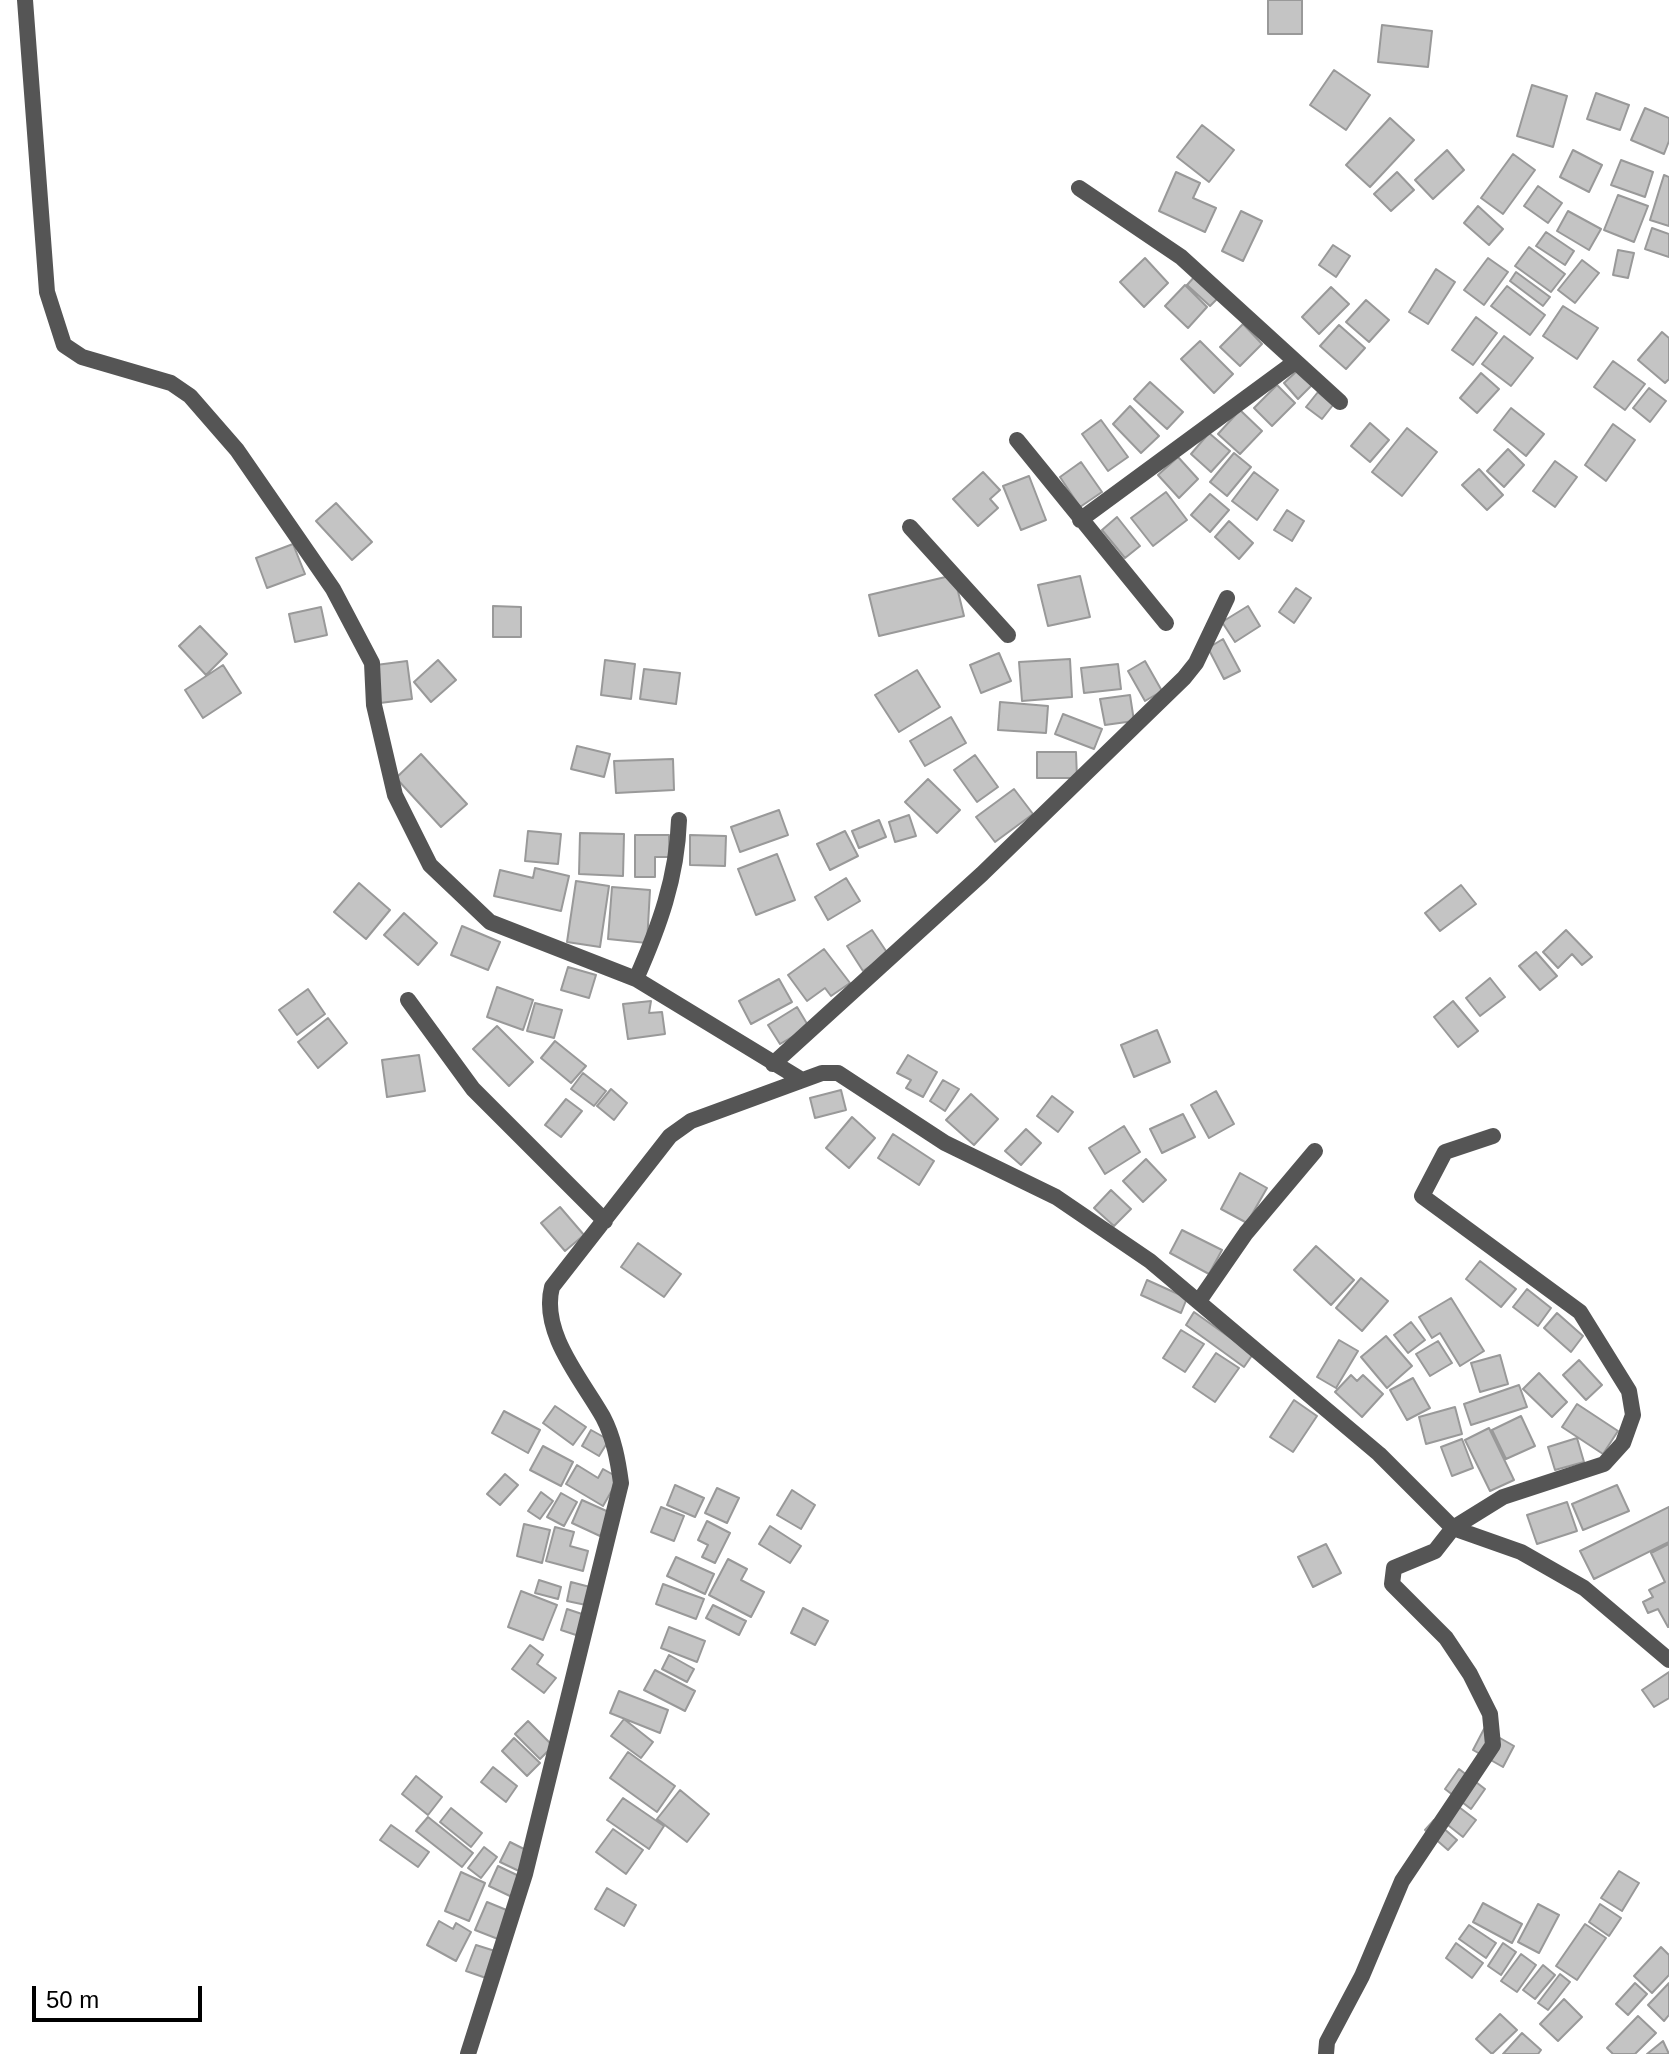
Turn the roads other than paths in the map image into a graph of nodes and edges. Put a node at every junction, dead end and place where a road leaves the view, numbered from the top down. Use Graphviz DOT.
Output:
graph roads {
  1 [pos="25,0"];
  2 [pos="1079,188"];
  3 [pos="1295,362"];
  4 [pos="1340,402"];
  5 [pos="1017,440"];
  6 [pos="1080,520"];
  7 [pos="910,527"];
  8 [pos="1227,598"];
  9 [pos="1166,623"];
  10 [pos="1008,635"];
  11 [pos="679,820"];
  12 [pos="636,979"];
  13 [pos="408,1000"];
  14 [pos="773,1064"];
  15 [pos="802,1080"];
  16 [pos="1493,1136"];
  17 [pos="1315,1151"];
  18 [pos="605,1221"];
  19 [pos="1199,1301"];
  20 [pos="1453,1528"];
  21 [pos="1669,1660"];
  22 [pos="468,2054"];
  23 [pos="1326,2054"];
  1 -- 12 [label="street"];
  2 -- 3 [label="street"];
  3 -- 4 [label="street"];
  3 -- 6 [label="street"];
  5 -- 6 [label="street"];
  6 -- 9 [label="street"];
  7 -- 10 [label="street"];
  8 -- 14 [label="street"];
  11 -- 12 [label="street"];
  12 -- 14 [label="street"];
  13 -- 18 [label="street"];
  14 -- 15 [label="street"];
  15 -- 18 [label="street"];
  15 -- 19 [label="street"];
  16 -- 20 [label="street"];
  17 -- 19 [label="street"];
  18 -- 22 [label="street"];
  19 -- 20 [label="street"];
  20 -- 21 [label="street"];
  20 -- 23 [label="street"];
}
